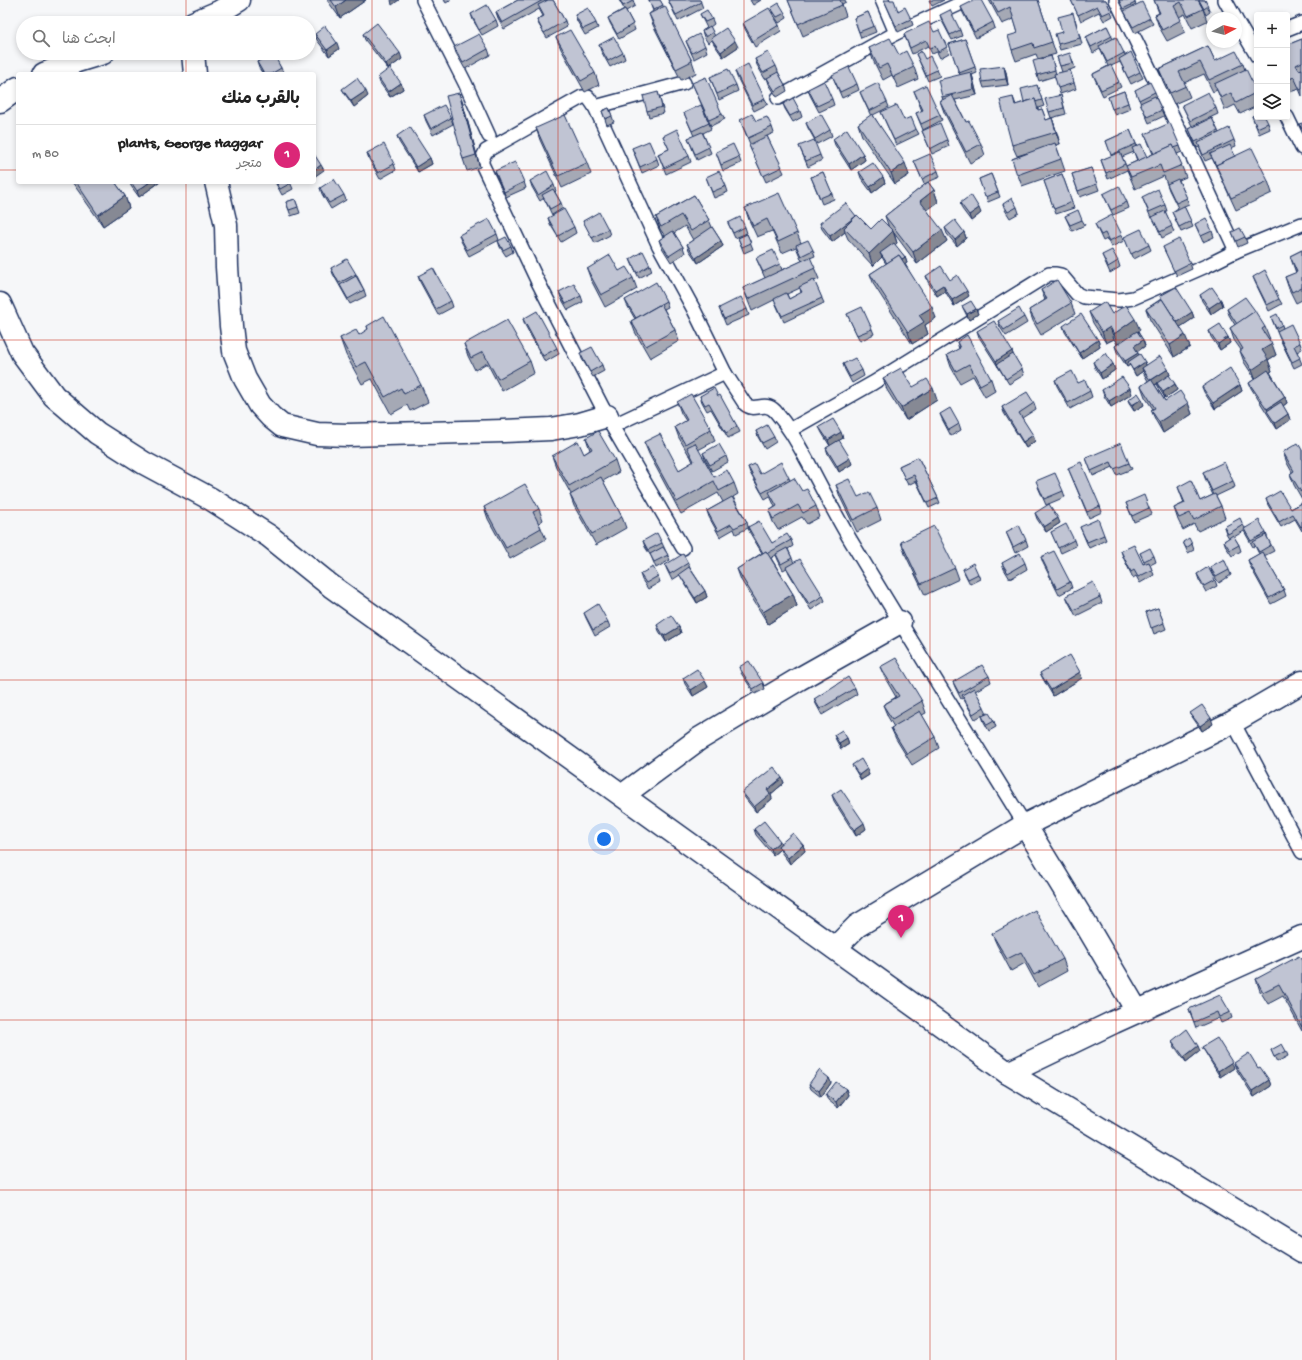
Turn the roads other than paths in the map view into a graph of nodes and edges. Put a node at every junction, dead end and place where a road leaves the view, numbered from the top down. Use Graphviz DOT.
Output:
graph roads {
  1 [pos="239,0"];
  2 [pos="423,0"];
  3 [pos="882,0"];
  4 [pos="968,0"];
  5 [pos="1116,0"];
  6 [pos="1225,0"];
  7 [pos="1231,12"];
  8 [pos="210,16"];
  9 [pos="1302,23"];
  10 [pos="1242,28"];
  11 [pos="1290,28"];
  12 [pos="896,33"];
  13 [pos="1254,43"];
  14 [pos="80,60"];
  15 [pos="194,60"];
  16 [pos="49,72"];
  17 [pos="195,72"];
  18 [pos="684,83"];
  19 [pos="16,89"];
  20 [pos="778,98"];
  21 [pos="0,101"];
  22 [pos="596,107"];
  23 [pos="1288,120"];
  24 [pos="489,136"];
  25 [pos="1302,148"];
  26 [pos="216,184"];
  27 [pos="1302,224"];
  28 [pos="1236,251"];
  29 [pos="0,304"];
  30 [pos="725,373"];
  31 [pos="610,421"];
  32 [pos="790,430"];
  33 [pos="683,548"];
  34 [pos="900,622"];
  35 [pos="1302,682"];
  36 [pos="1232,722"];
  37 [pos="623,795"];
  38 [pos="1025,825"];
  39 [pos="1302,852"];
  40 [pos="1302,937"];
  41 [pos="835,948"];
  42 [pos="1137,1011"];
  43 [pos="1008,1073"];
  44 [pos="1302,1251"];
  1 -- 8 [label="street"];
  2 -- 24 [label="lane"];
  3 -- 12 [label="lane"];
  4 -- 12 [label="lane"];
  5 -- 28 [label="lane"];
  6 -- 7 [label="lane"];
  9 -- 11 [label="lane"];
  10 -- 13 [label="lane"];
  12 -- 20 [label="lane"];
  14 -- 16 [label="street"];
  15 -- 17 [label="street"];
  18 -- 22 [label="lane"];
  19 -- 21 [label="street"];
  22 -- 30 [label="lane"];
  22 -- 31 [label="lane"];
  23 -- 25 [label="lane"];
  26 -- 31 [label="street"];
  27 -- 28 [label="lane"];
  28 -- 32 [label="lane"];
  29 -- 37 [label="street"];
  30 -- 31 [label="lane"];
  30 -- 32 [label="lane"];
  31 -- 33 [label="lane"];
  32 -- 34 [label="lane"];
  34 -- 37 [label="street"];
  34 -- 38 [label="lane"];
  35 -- 36 [label="street"];
  36 -- 38 [label="street"];
  36 -- 39 [label="lane"];
  37 -- 41 [label="street"];
  38 -- 41 [label="street"];
  38 -- 42 [label="street"];
  40 -- 42 [label="street"];
  41 -- 43 [label="street"];
  42 -- 43 [label="street"];
  43 -- 44 [label="street"];
}
